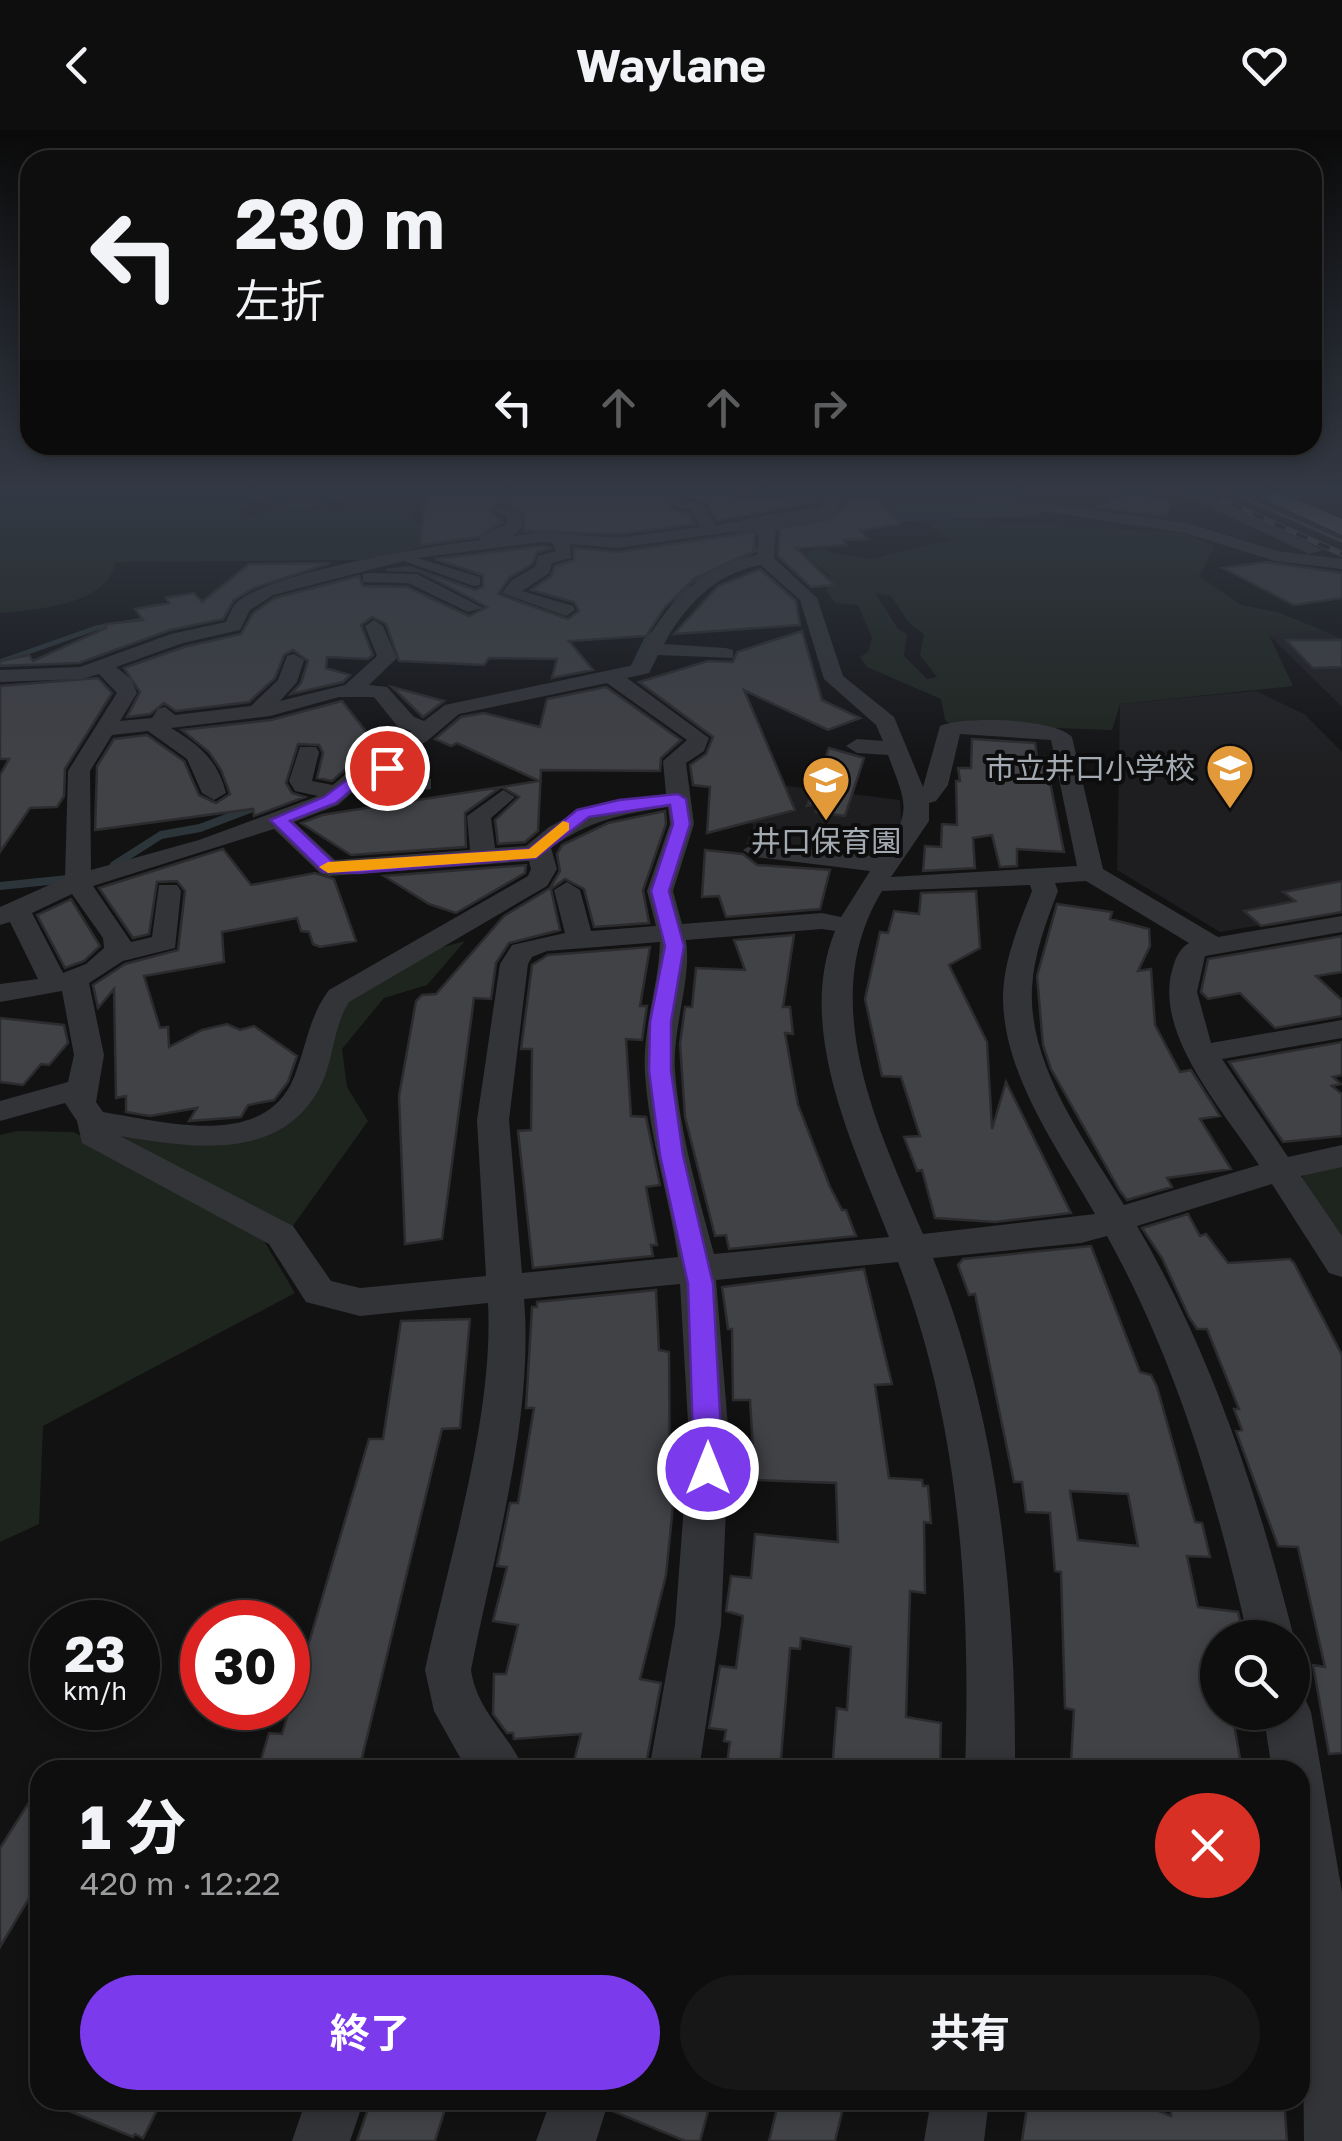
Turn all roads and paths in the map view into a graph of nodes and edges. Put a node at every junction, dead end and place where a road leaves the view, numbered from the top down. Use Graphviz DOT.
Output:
graph roads {
  1 [pos="282,588"];
  2 [pos="431,588"];
  3 [pos="516,588"];
  4 [pos="694,588"];
  5 [pos="797,588"];
  6 [pos="474,608"];
  7 [pos="566,610"];
  8 [pos="374,626"];
  9 [pos="188,636"];
  10 [pos="650,649"];
  11 [pos="726,654"];
  12 [pos="210,660"];
  13 [pos="294,660"];
  14 [pos="103,667"];
  15 [pos="0,676"];
  16 [pos="612,677"];
  17 [pos="352,689"];
  18 [pos="180,696"];
  19 [pos="258,711"];
  20 [pos="157,724"];
  21 [pos="428,729"];
  22 [pos="103,730"];
  23 [pos="857,746"];
  24 [pos="898,750"];
  25 [pos="308,752"];
  26 [pos="371,766"];
  27 [pos="423,784"];
  28 [pos="214,793"];
  29 [pos="340,794"];
  30 [pos="916,796"];
  31 [pos="503,798"];
  32 [pos="678,799"];
  33 [pos="278,820"];
  34 [pos="755,850"];
  35 [pos="536,853"];
  36 [pos="483,855"];
  37 [pos="1091,872"];
  38 [pos="882,874"];
  39 [pos="1039,876"];
  40 [pos="78,878"];
  41 [pos="566,890"];
  42 [pos="168,891"];
  43 [pos="8,913"];
  44 [pos="1342,924"];
  45 [pos="849,926"];
  46 [pos="672,933"];
  47 [pos="580,939"];
  48 [pos="1214,946"];
  49 [pos="116,954"];
  50 [pos="64,980"];
  51 [pos="0,993"];
  52 [pos="1342,1029"];
  53 [pos="1200,1054"];
  54 [pos="87,1105"];
  55 [pos="0,1111"];
  56 [pos="1342,1156"];
  57 [pos="1281,1170"];
  58 [pos="1118,1222"];
  59 [pos="912,1247"];
  60 [pos="1342,1264"];
  61 [pos="698,1268"];
  62 [pos="508,1286"];
  63 [pos="1267,1620"];
  64 [pos="1290,1730"];
  65 [pos="492,1760"];
  66 [pos="676,1760"];
  67 [pos="990,1760"];
  68 [pos="1295,1760"];
  69 [pos="1310,1851"];
  70 [pos="332,2110"];
  71 [pos="577,2110"];
  72 [pos="959,2110"];
  73 [pos="321,2140"];
  74 [pos="566,2141"];
  75 [pos="954,2141"];
  76 [pos="1334,2141"];
  1 -- 9 [label="street"];
  2 -- 6 [label="street"];
  3 -- 7 [label="street"];
  4 -- 10 [label="street"];
  5 -- 24 [label="street"];
  8 -- 17 [label="street"];
  9 -- 12 [label="street"];
  9 -- 14 [label="street"];
  10 -- 11 [label="street"];
  10 -- 16 [label="street"];
  13 -- 19 [label="street"];
  14 -- 15 [label="street"];
  14 -- 22 [label="street"];
  16 -- 21 [label="street"];
  16 -- 32 [label="street"];
  17 -- 19 [label="street"];
  17 -- 21 [label="street"];
  18 -- 20 [label="street"];
  19 -- 20 [label="street"];
  20 -- 22 [label="street"];
  20 -- 28 [label="street"];
  21 -- 26 [label="street"];
  22 -- 40 [label="street"];
  23 -- 24 [label="street"];
  24 -- 30 [label="street"];
  25 -- 29 [label="street"];
  26 -- 27 [label="street"];
  26 -- 29 [label="street"];
  29 -- 33 [label="street"];
  30 -- 37 [label="street"];
  30 -- 38 [label="street"];
  31 -- 36 [label="street"];
  32 -- 35 [label="street"];
  32 -- 46 [label="street"];
  33 -- 36 [label="street"];
  33 -- 40 [label="street"];
  34 -- 38 [label="street"];
  35 -- 36 [label="street"];
  35 -- 54 [label="street"];
  37 -- 39 [label="street"];
  37 -- 48 [label="street"];
  38 -- 39 [label="street"];
  38 -- 45 [label="street"];
  39 -- 58 [label="street"];
  40 -- 43 [label="street"];
  40 -- 49 [label="street"];
  41 -- 47 [label="street"];
  42 -- 49 [label="street"];
  43 -- 50 [label="street"];
  44 -- 48 [label="street"];
  45 -- 46 [label="street"];
  45 -- 59 [label="street"];
  46 -- 47 [label="street"];
  46 -- 61 [label="street"];
  47 -- 62 [label="street"];
  48 -- 53 [label="street"];
  49 -- 50 [label="street"];
  50 -- 51 [label="street"];
  50 -- 54 [label="street"];
  52 -- 53 [label="street"];
  53 -- 57 [label="street"];
  54 -- 55 [label="street"];
  54 -- 62 [label="street"];
  56 -- 57 [label="street"];
  57 -- 58 [label="street"];
  57 -- 60 [label="street"];
  58 -- 59 [label="street"];
  58 -- 63 [label="street"];
  59 -- 61 [label="street"];
  59 -- 67 [label="street"];
  61 -- 62 [label="street"];
  61 -- 66 [label="street"];
  62 -- 65 [label="street"];
  64 -- 68 [label="street"];
  69 -- 76 [label="street"];
  70 -- 73 [label="street"];
  71 -- 74 [label="street"];
  72 -- 75 [label="street"];
}
